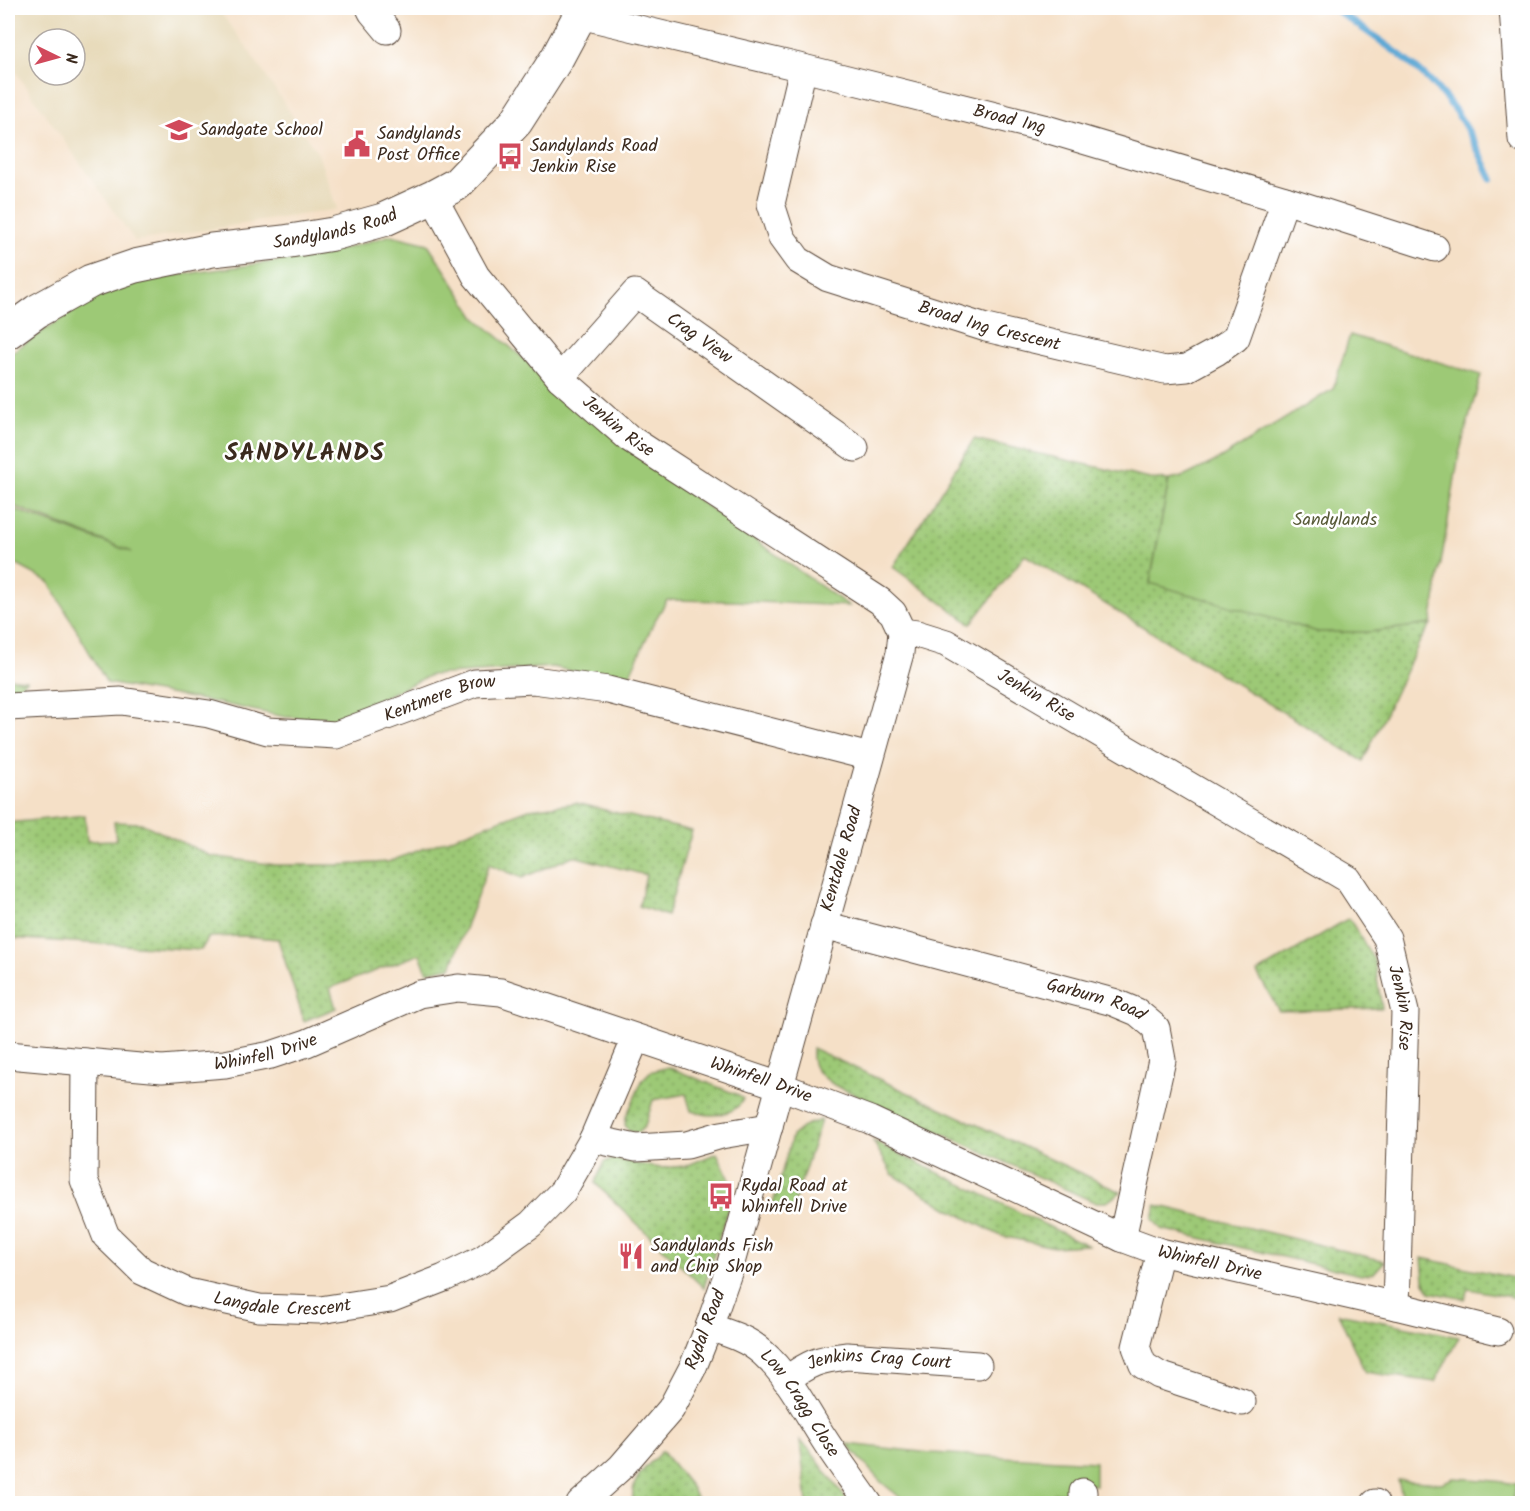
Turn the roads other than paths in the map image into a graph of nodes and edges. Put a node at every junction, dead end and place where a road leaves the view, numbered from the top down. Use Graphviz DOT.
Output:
graph roads {
  1 [pos="370,8"];
  2 [pos="1513,8"];
  3 [pos="580,11"];
  4 [pos="387,30"];
  5 [pos="803,68"];
  6 [pos="1522,139"];
  7 [pos="433,197"];
  8 [pos="1285,200"];
  9 [pos="1435,248"];
  10 [pos="8,332"];
  11 [pos="560,378"];
  12 [pos="855,448"];
  13 [pos="902,632"];
  14 [pos="8,707"];
  15 [pos="870,757"];
  16 [pos="824,925"];
  17 [pos="636,1038"];
  18 [pos="8,1054"];
  19 [pos="85,1062"];
  20 [pos="780,1086"];
  21 [pos="769,1127"];
  22 [pos="593,1139"];
  23 [pos="1122,1238"];
  24 [pos="1160,1252"];
  25 [pos="1395,1306"];
  26 [pos="709,1327"];
  27 [pos="1498,1331"];
  28 [pos="978,1365"];
  29 [pos="786,1380"];
  30 [pos="1242,1402"];
  31 [pos="580,1503"];
  32 [pos="869,1503"];
  1 -- 4 [label="street"];
  2 -- 6 [label="street"];
  3 -- 5 [label="street, Broad Ing"];
  3 -- 7 [label="street, Sandylands Road"];
  5 -- 8 [label="street, Broad Ing"];
  5 -- 8 [label="street, Broad Ing Crescent"];
  7 -- 10 [label="street, Sandylands Road"];
  7 -- 11 [label="street, Jenkin Rise"];
  8 -- 9 [label="street, Broad Ing"];
  11 -- 12 [label="street, Crag View"];
  11 -- 13 [label="street, Jenkin Rise"];
  13 -- 15 [label="street, Kentdale Road"];
  13 -- 25 [label="street, Jenkin Rise"];
  14 -- 15 [label="street, Kentmere Brow"];
  15 -- 16 [label="street, Kentdale Road"];
  16 -- 20 [label="street, Kentdale Road"];
  16 -- 23 [label="street, Garburn Road"];
  17 -- 19 [label="street, Whinfell Drive"];
  17 -- 20 [label="street, Whinfell Drive"];
  17 -- 22 [label="street, Langdale Crescent"];
  18 -- 19 [label="street, Whinfell Drive"];
  19 -- 22 [label="street, Langdale Crescent"];
  20 -- 21 [label="street, Rydal Road"];
  20 -- 23 [label="street, Whinfell Drive"];
  21 -- 22 [label="street"];
  21 -- 26 [label="street, Rydal Road"];
  23 -- 24 [label="street, Whinfell Drive"];
  24 -- 25 [label="street, Whinfell Drive"];
  24 -- 30 [label="street"];
  25 -- 27 [label="street, Whinfell Drive"];
  26 -- 29 [label="street, Low Cragg Close"];
  26 -- 31 [label="street, Rydal Road"];
  28 -- 29 [label="street, Jenkins Crag Court"];
  29 -- 32 [label="street, Low Cragg Close"];
}
